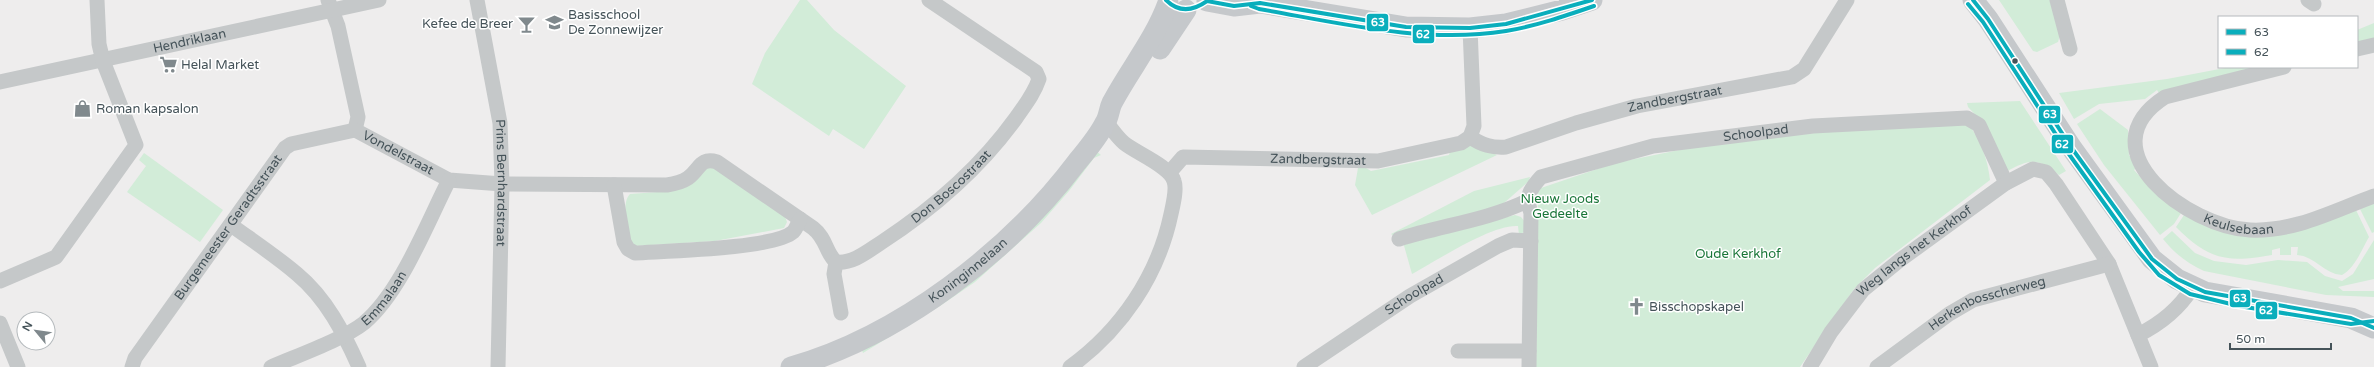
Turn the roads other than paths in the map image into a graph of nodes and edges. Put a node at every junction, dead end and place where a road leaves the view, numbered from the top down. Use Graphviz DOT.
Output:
graph roads {
  1 [pos="97,0"];
  2 [pos="379,0"];
  3 [pos="477,0"];
  4 [pos="929,0"];
  5 [pos="1592,0"];
  6 [pos="1847,0"];
  7 [pos="1973,0"];
  8 [pos="2057,0"];
  9 [pos="1208,1"];
  10 [pos="1256,2"];
  11 [pos="1173,4"];
  12 [pos="330,5"];
  13 [pos="1470,28"];
  14 [pos="2374,45"];
  15 [pos="2070,49"];
  16 [pos="2358,49"];
  17 [pos="103,61"];
  18 [pos="2280,68"];
  19 [pos="0,82"];
  20 [pos="1106,122"];
  21 [pos="355,130"];
  22 [pos="1470,137"];
  23 [pos="1170,172"];
  24 [pos="449,180"];
  25 [pos="2006,183"];
  26 [pos="502,184"];
  27 [pos="614,185"];
  28 [pos="2374,196"];
  29 [pos="1527,201"];
  30 [pos="800,219"];
  31 [pos="231,225"];
  32 [pos="1399,239"];
  33 [pos="1531,241"];
  34 [pos="836,262"];
  35 [pos="2109,264"];
  36 [pos="0,281"];
  37 [pos="2192,288"];
  38 [pos="841,312"];
  39 [pos="2374,315"];
  40 [pos="2351,318"];
  41 [pos="0,323"];
  42 [pos="2374,328"];
  43 [pos="344,334"];
  44 [pos="2138,335"];
  45 [pos="1458,351"];
  46 [pos="1529,352"];
  47 [pos="829,361"];
  48 [pos="1895,362"];
  49 [pos="18,367"];
  50 [pos="132,367"];
  51 [pos="270,367"];
  52 [pos="359,367"];
  53 [pos="498,367"];
  54 [pos="791,367"];
  55 [pos="1070,367"];
  56 [pos="1304,367"];
  57 [pos="1529,367"];
  58 [pos="1810,367"];
  59 [pos="1877,367"];
  60 [pos="2151,367"];
  1 -- 17 [label="street"];
  2 -- 12 [label="street, Hendriklaan"];
  3 -- 26 [label="street, Prins Bernhardstraat"];
  4 -- 34 [label="street, Don Boscostraat"];
  5 -- 13 [label="main road"];
  6 -- 22 [label="street, Zandbergstraat"];
  7 -- 37 [label="main road"];
  8 -- 15 [label="street"];
  9 -- 10 [label="main road"];
  9 -- 11 [label="main road"];
  10 -- 13 [label="main road"];
  11 -- 20 [label="main road, Koninginnelaan"];
  12 -- 17 [label="street, Hendriklaan"];
  12 -- 21 [label="street, Vondelstraat"];
  13 -- 22 [label="street"];
  14 -- 16 [label="street"];
  17 -- 19 [label="street, Hendriklaan"];
  17 -- 36 [label="street"];
  18 -- 28 [label="street, Keulsebaan"];
  20 -- 23 [label="street"];
  20 -- 47 [label="main road, Koninginnelaan"];
  21 -- 24 [label="street, Vondelstraat"];
  21 -- 31 [label="street, Burgemeester Geradtsstraat"];
  22 -- 23 [label="street, Zandbergstraat"];
  23 -- 55 [label="street"];
  24 -- 26 [label="street, Vondelstraat"];
  24 -- 43 [label="street, Emmalaan"];
  25 -- 29 [label="street, Schoolpad"];
  25 -- 35 [label="street, Weg langs het Kerkhof"];
  25 -- 58 [label="street, Weg langs het Kerkhof"];
  26 -- 27 [label="street, Vondelstraat"];
  26 -- 53 [label="street, Prins Bernhardstraat"];
  27 -- 30 [label="street, Vondelstraat"];
  27 -- 30 [label="street"];
  29 -- 32 [label="street"];
  29 -- 33 [label="street"];
  30 -- 34 [label="street, Vondelstraat"];
  31 -- 43 [label="street"];
  31 -- 50 [label="street, Burgemeester Geradtsstraat"];
  33 -- 46 [label="street"];
  33 -- 56 [label="street, Schoolpad"];
  34 -- 38 [label="street"];
  35 -- 44 [label="street"];
  35 -- 48 [label="street, Herkenbosscherweg"];
  37 -- 40 [label="main road"];
  37 -- 44 [label="street"];
  39 -- 40 [label="main road"];
  40 -- 42 [label="main road"];
  41 -- 49 [label="street"];
  43 -- 51 [label="street, Emmalaan"];
  43 -- 52 [label="street"];
  44 -- 60 [label="street"];
  45 -- 46 [label="street"];
  46 -- 57 [label="street"];
  47 -- 54 [label="main road, Koninginnelaan"];
  48 -- 59 [label="street, Herkenbosscherweg"];
}
